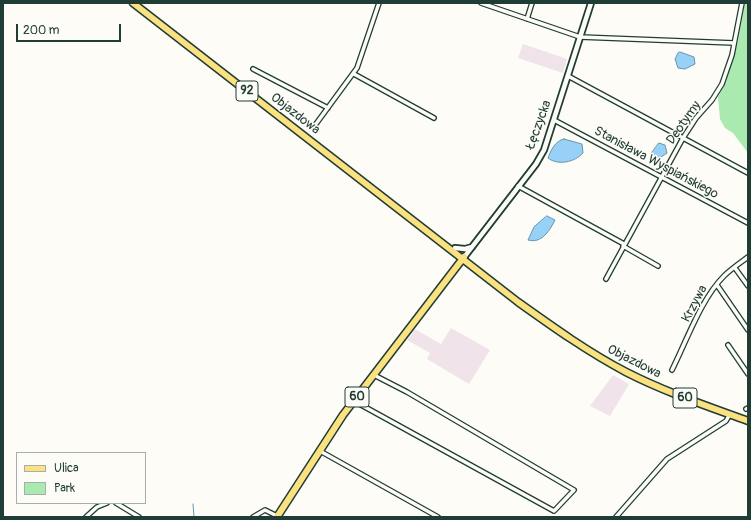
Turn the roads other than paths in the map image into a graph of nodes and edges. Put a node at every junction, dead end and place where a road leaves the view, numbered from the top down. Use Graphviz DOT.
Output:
graph roads {
  1 [pos="133,3"];
  2 [pos="379,3"];
  3 [pos="481,3"];
  4 [pos="532,3"];
  5 [pos="591,3"];
  6 [pos="742,3"];
  7 [pos="487,4"];
  8 [pos="527,19"];
  9 [pos="580,37"];
  10 [pos="734,43"];
  11 [pos="253,70"];
  12 [pos="354,74"];
  13 [pos="568,76"];
  14 [pos="328,108"];
  15 [pos="434,118"];
  16 [pos="554,120"];
  17 [pos="313,128"];
  18 [pos="683,138"];
  19 [pos="748,173"];
  20 [pos="662,178"];
  21 [pos="518,186"];
  22 [pos="387,199"];
  23 [pos="748,223"];
  24 [pos="623,245"];
  25 [pos="473,246"];
  26 [pos="455,248"];
  27 [pos="748,256"];
  28 [pos="464,257"];
  29 [pos="658,266"];
  30 [pos="735,268"];
  31 [pos="606,279"];
  32 [pos="716,285"];
  33 [pos="748,286"];
  34 [pos="748,330"];
  35 [pos="728,345"];
  36 [pos="672,370"];
  37 [pos="748,374"];
  38 [pos="374,375"];
  39 [pos="354,401"];
  40 [pos="730,414"];
  41 [pos="748,421"];
  42 [pos="320,450"];
  43 [pos="104,504"];
  44 [pos="118,504"];
  45 [pos="277,516"];
  46 [pos="86,517"];
  47 [pos="139,517"];
  48 [pos="253,517"];
  49 [pos="438,517"];
  50 [pos="616,517"];
  1 -- 22 [label="main road, Objazdowa / 92"];
  2 -- 12 [label="street"];
  3 -- 7 [label="street"];
  4 -- 8 [label="street"];
  5 -- 9 [label="street, Łęczycka"];
  6 -- 10 [label="street, Deotymy"];
  7 -- 8 [label="street"];
  8 -- 9 [label="street"];
  9 -- 10 [label="street"];
  9 -- 13 [label="street, Łęczycka"];
  10 -- 18 [label="street, Deotymy"];
  11 -- 14 [label="street"];
  12 -- 14 [label="street"];
  12 -- 15 [label="street"];
  13 -- 16 [label="street, Łęczycka"];
  13 -- 18 [label="street"];
  14 -- 17 [label="street"];
  16 -- 20 [label="street, Stanisława Wyspiańskiego"];
  16 -- 21 [label="street, Łęczycka"];
  18 -- 19 [label="street"];
  18 -- 20 [label="street, Deotymy"];
  20 -- 23 [label="street, Stanisława Wyspiańskiego"];
  20 -- 24 [label="street, Deotymy"];
  21 -- 24 [label="street"];
  21 -- 25 [label="street, Łęczycka"];
  22 -- 26 [label="main road, Objazdowa / 92"];
  22 -- 28 [label="main road, Objazdowa / 92"];
  24 -- 29 [label="street"];
  24 -- 31 [label="street, Deotymy"];
  25 -- 26 [label="street"];
  25 -- 28 [label="street, Łęczycka"];
  26 -- 28 [label="main road, Objazdowa / 92"];
  27 -- 30 [label="street, Krzywa"];
  28 -- 38 [label="main road, 60"];
  28 -- 40 [label="main road, Objazdowa / 60"];
  30 -- 32 [label="street, Krzywa"];
  30 -- 33 [label="street"];
  32 -- 34 [label="street"];
  32 -- 36 [label="street, Krzywa"];
  35 -- 37 [label="street"];
  38 -- 39 [label="main road, 60"];
  38 -- 39 [label="street"];
  39 -- 42 [label="main road, 60"];
  40 -- 41 [label="main road, Objazdowa / 60"];
  40 -- 50 [label="street"];
  42 -- 45 [label="main road, 60"];
  42 -- 49 [label="street"];
  43 -- 46 [label="street"];
  44 -- 47 [label="street"];
  45 -- 48 [label="street"];
}
